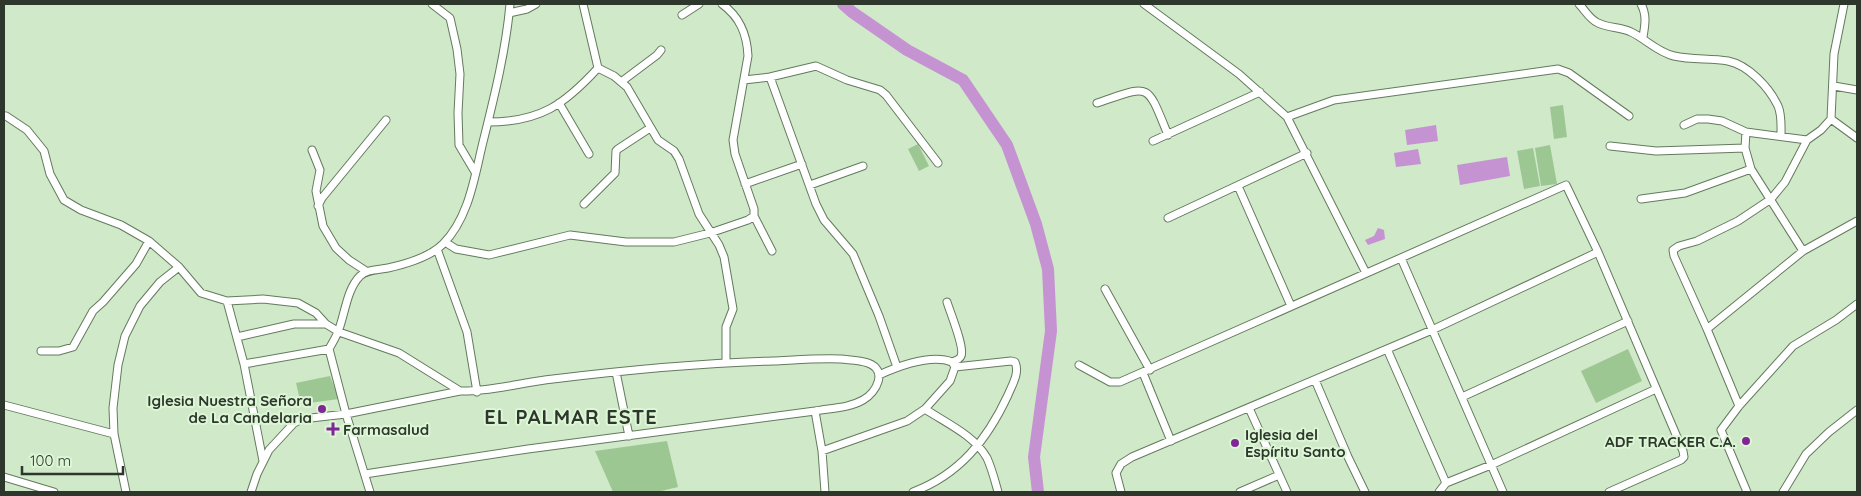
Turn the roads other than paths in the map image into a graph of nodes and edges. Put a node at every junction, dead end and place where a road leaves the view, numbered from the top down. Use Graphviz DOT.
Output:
graph roads {
  1 [pos="432,4"];
  2 [pos="510,4"];
  3 [pos="536,4"];
  4 [pos="583,4"];
  5 [pos="699,4"];
  6 [pos="722,4"];
  7 [pos="1144,4"];
  8 [pos="1579,4"];
  9 [pos="1642,4"];
  10 [pos="1844,4"];
  11 [pos="509,13"];
  12 [pos="682,15"];
  13 [pos="1643,38"];
  14 [pos="661,50"];
  15 [pos="598,68"];
  16 [pos="770,77"];
  17 [pos="744,80"];
  18 [pos="621,82"];
  19 [pos="1834,86"];
  20 [pos="1857,90"];
  21 [pos="1260,92"];
  22 [pos="559,103"];
  23 [pos="1097,103"];
  24 [pos="6,116"];
  25 [pos="1629,116"];
  26 [pos="1287,117"];
  27 [pos="1831,119"];
  28 [pos="386,120"];
  29 [pos="488,122"];
  30 [pos="1684,125"];
  31 [pos="650,128"];
  32 [pos="1746,132"];
  33 [pos="1168,135"];
  34 [pos="1781,136"];
  35 [pos="1857,138"];
  36 [pos="1807,140"];
  37 [pos="1153,142"];
  38 [pos="1610,146"];
  39 [pos="1745,148"];
  40 [pos="312,150"];
  41 [pos="589,154"];
  42 [pos="1307,154"];
  43 [pos="938,163"];
  44 [pos="802,164"];
  45 [pos="863,166"];
  46 [pos="1751,170"];
  47 [pos="476,172"];
  48 [pos="745,184"];
  49 [pos="810,185"];
  50 [pos="1238,186"];
  51 [pos="1641,199"];
  52 [pos="1771,199"];
  53 [pos="584,204"];
  54 [pos="318,206"];
  55 [pos="754,216"];
  56 [pos="1168,218"];
  57 [pos="1857,221"];
  58 [pos="710,233"];
  59 [pos="149,241"];
  60 [pos="446,242"];
  61 [pos="437,250"];
  62 [pos="772,251"];
  63 [pos="1803,251"];
  64 [pos="1598,252"];
  65 [pos="1401,258"];
  66 [pos="179,267"];
  67 [pos="366,272"];
  68 [pos="1366,273"];
  69 [pos="1105,289"];
  70 [pos="228,301"];
  71 [pos="947,302"];
  72 [pos="1857,304"];
  73 [pos="1292,306"];
  74 [pos="1628,321"];
  75 [pos="326,324"];
  76 [pos="1707,329"];
  77 [pos="1432,330"];
  78 [pos="339,332"];
  79 [pos="237,337"];
  80 [pos="329,349"];
  81 [pos="1387,349"];
  82 [pos="41,351"];
  83 [pos="726,362"];
  84 [pos="244,364"];
  85 [pos="953,365"];
  86 [pos="1079,365"];
  87 [pos="897,367"];
  88 [pos="1146,371"];
  89 [pos="616,372"];
  90 [pos="879,375"];
  91 [pos="1315,380"];
  92 [pos="1656,389"];
  93 [pos="460,391"];
  94 [pos="476,392"];
  95 [pos="1462,397"];
  96 [pos="4,405"];
  97 [pos="1739,406"];
  98 [pos="1249,408"];
  99 [pos="925,409"];
  100 [pos="1857,410"];
  101 [pos="815,411"];
  102 [pos="346,414"];
  103 [pos="114,434"];
  104 [pos="629,436"];
  105 [pos="1171,441"];
  106 [pos="978,446"];
  107 [pos="822,451"];
  108 [pos="264,461"];
  109 [pos="1491,465"];
  110 [pos="365,474"];
  111 [pos="1279,475"];
  112 [pos="4,477"];
  113 [pos="24,483"];
  114 [pos="1446,483"];
  115 [pos="22,492"];
  116 [pos="54,492"];
  117 [pos="126,492"];
  118 [pos="251,492"];
  119 [pos="370,492"];
  120 [pos="825,492"];
  121 [pos="912,492"];
  122 [pos="998,492"];
  123 [pos="1121,492"];
  124 [pos="1240,492"];
  125 [pos="1287,492"];
  126 [pos="1365,492"];
  127 [pos="1439,492"];
  128 [pos="1503,492"];
  129 [pos="1609,492"];
  130 [pos="1747,492"];
  131 [pos="1783,492"];
  1 -- 47 [label="street"];
  2 -- 11 [label="street"];
  3 -- 11 [label="street"];
  4 -- 15 [label="street"];
  5 -- 12 [label="street"];
  6 -- 17 [label="street"];
  7 -- 21 [label="street"];
  8 -- 13 [label="street"];
  9 -- 13 [label="street"];
  10 -- 19 [label="street"];
  11 -- 29 [label="street"];
  13 -- 34 [label="street"];
  14 -- 18 [label="street"];
  15 -- 18 [label="street"];
  15 -- 22 [label="street"];
  16 -- 17 [label="street"];
  16 -- 43 [label="street"];
  16 -- 44 [label="street"];
  17 -- 48 [label="street"];
  18 -- 31 [label="street"];
  19 -- 20 [label="street"];
  19 -- 27 [label="street"];
  21 -- 26 [label="street"];
  21 -- 33 [label="street"];
  22 -- 29 [label="street"];
  22 -- 41 [label="street"];
  23 -- 33 [label="street"];
  24 -- 59 [label="street"];
  25 -- 26 [label="street"];
  26 -- 42 [label="street"];
  27 -- 35 [label="street"];
  27 -- 36 [label="street"];
  28 -- 54 [label="street"];
  29 -- 47 [label="street"];
  30 -- 32 [label="street"];
  31 -- 53 [label="street"];
  31 -- 58 [label="street"];
  32 -- 34 [label="street"];
  32 -- 39 [label="street"];
  33 -- 37 [label="street"];
  34 -- 36 [label="street"];
  36 -- 52 [label="street"];
  38 -- 39 [label="street"];
  39 -- 46 [label="street"];
  40 -- 54 [label="street"];
  42 -- 50 [label="street"];
  42 -- 68 [label="street"];
  44 -- 48 [label="street"];
  44 -- 49 [label="street"];
  45 -- 49 [label="street"];
  46 -- 51 [label="street"];
  46 -- 52 [label="street"];
  47 -- 60 [label="street"];
  48 -- 55 [label="street"];
  49 -- 87 [label="street"];
  50 -- 56 [label="street"];
  50 -- 73 [label="street"];
  52 -- 63 [label="street"];
  52 -- 76 [label="street"];
  54 -- 67 [label="street"];
  55 -- 58 [label="street"];
  55 -- 62 [label="street"];
  57 -- 63 [label="street"];
  58 -- 60 [label="street"];
  58 -- 83 [label="street"];
  59 -- 66 [label="street"];
  59 -- 82 [label="street"];
  60 -- 61 [label="street"];
  61 -- 67 [label="street"];
  61 -- 94 [label="street"];
  63 -- 76 [label="street"];
  64 -- 65 [label="street"];
  64 -- 74 [label="street"];
  64 -- 77 [label="street"];
  65 -- 68 [label="street"];
  65 -- 77 [label="street"];
  66 -- 70 [label="street"];
  66 -- 103 [label="street"];
  67 -- 78 [label="street"];
  68 -- 73 [label="street"];
  69 -- 88 [label="street"];
  70 -- 75 [label="street"];
  70 -- 79 [label="street"];
  71 -- 85 [label="street"];
  72 -- 97 [label="street"];
  73 -- 88 [label="street"];
  74 -- 92 [label="street"];
  74 -- 95 [label="street"];
  75 -- 78 [label="street"];
  75 -- 79 [label="street"];
  76 -- 97 [label="street"];
  77 -- 81 [label="street"];
  77 -- 95 [label="street"];
  78 -- 80 [label="street"];
  78 -- 93 [label="street"];
  79 -- 84 [label="street"];
  80 -- 84 [label="street"];
  80 -- 102 [label="street"];
  81 -- 91 [label="street"];
  81 -- 114 [label="street"];
  83 -- 89 [label="street"];
  83 -- 90 [label="street"];
  84 -- 108 [label="street"];
  85 -- 87 [label="street"];
  85 -- 99 [label="street"];
  85 -- 106 [label="street"];
  86 -- 88 [label="street"];
  87 -- 90 [label="street"];
  88 -- 105 [label="street"];
  89 -- 94 [label="street"];
  89 -- 104 [label="street"];
  90 -- 101 [label="street"];
  91 -- 98 [label="street"];
  91 -- 126 [label="street"];
  92 -- 109 [label="street"];
  92 -- 129 [label="street"];
  93 -- 94 [label="street"];
  93 -- 102 [label="street"];
  95 -- 109 [label="street"];
  96 -- 103 [label="street"];
  97 -- 130 [label="street"];
  98 -- 105 [label="street"];
  98 -- 111 [label="street"];
  99 -- 106 [label="street"];
  99 -- 107 [label="street"];
  100 -- 131 [label="street"];
  101 -- 104 [label="street"];
  101 -- 107 [label="street"];
  102 -- 108 [label="street"];
  102 -- 110 [label="street"];
  103 -- 117 [label="street"];
  104 -- 110 [label="street"];
  105 -- 123 [label="street"];
  106 -- 121 [label="street"];
  106 -- 122 [label="street"];
  107 -- 120 [label="street"];
  108 -- 118 [label="street"];
  109 -- 114 [label="street"];
  109 -- 128 [label="street"];
  110 -- 119 [label="street"];
  111 -- 124 [label="street"];
  111 -- 125 [label="street"];
  112 -- 113 [label="street"];
  113 -- 115 [label="street"];
  113 -- 116 [label="street"];
  114 -- 127 [label="street"];
}
